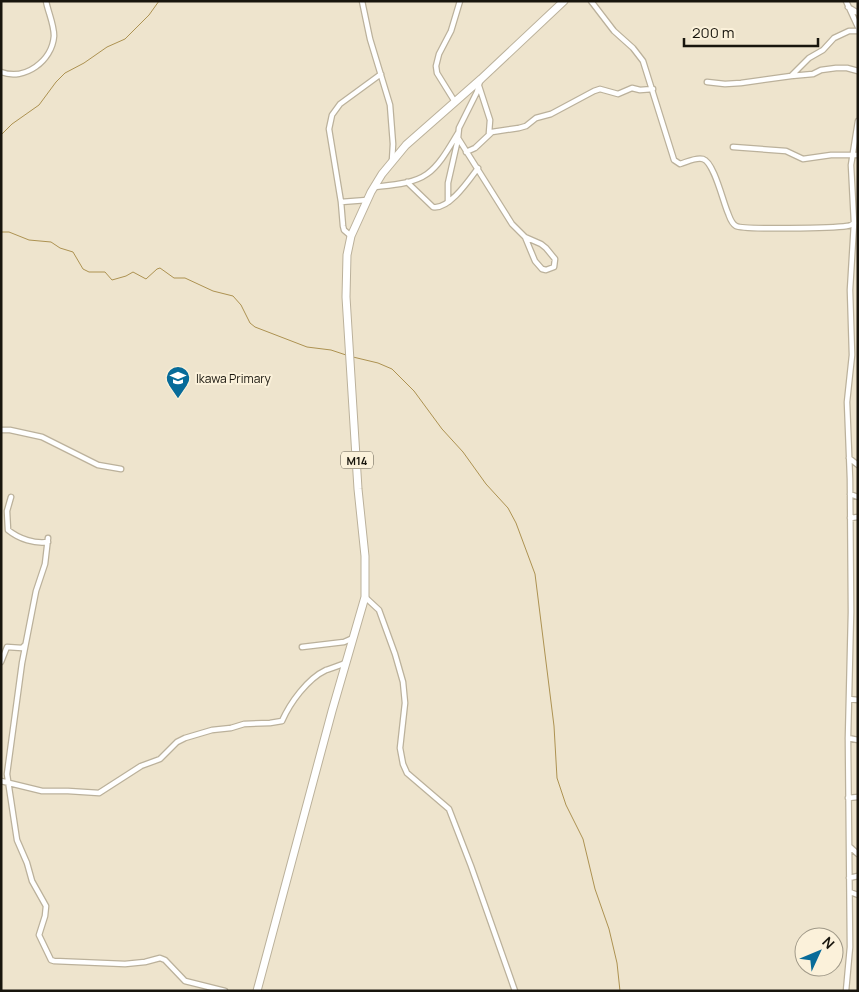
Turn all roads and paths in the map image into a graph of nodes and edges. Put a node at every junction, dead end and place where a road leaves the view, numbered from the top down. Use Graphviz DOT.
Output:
graph roads {
  1 [pos="46,1"];
  2 [pos="362,1"];
  3 [pos="460,1"];
  4 [pos="564,1"];
  5 [pos="590,1"];
  6 [pos="846,1"];
  7 [pos="848,7"];
  8 [pos="858,13"];
  9 [pos="858,29"];
  10 [pos="858,71"];
  11 [pos="1,72"];
  12 [pos="381,74"];
  13 [pos="791,76"];
  14 [pos="480,82"];
  15 [pos="707,82"];
  16 [pos="653,89"];
  17 [pos="455,102"];
  18 [pos="858,122"];
  19 [pos="489,133"];
  20 [pos="458,135"];
  21 [pos="733,147"];
  22 [pos="466,152"];
  23 [pos="851,155"];
  24 [pos="858,155"];
  25 [pos="391,163"];
  26 [pos="478,168"];
  27 [pos="407,182"];
  28 [pos="374,187"];
  29 [pos="852,190"];
  30 [pos="858,190"];
  31 [pos="367,200"];
  32 [pos="341,202"];
  33 [pos="448,202"];
  34 [pos="856,205"];
  35 [pos="854,223"];
  36 [pos="351,236"];
  37 [pos="525,238"];
  38 [pos="855,249"];
  39 [pos="1,430"];
  40 [pos="849,458"];
  41 [pos="858,465"];
  42 [pos="121,469"];
  43 [pos="850,494"];
  44 [pos="11,497"];
  45 [pos="858,497"];
  46 [pos="858,517"];
  47 [pos="850,518"];
  48 [pos="850,586"];
  49 [pos="858,587"];
  50 [pos="366,597"];
  51 [pos="353,638"];
  52 [pos="25,645"];
  53 [pos="302,647"];
  54 [pos="1,662"];
  55 [pos="346,663"];
  56 [pos="849,699"];
  57 [pos="858,700"];
  58 [pos="848,738"];
  59 [pos="858,740"];
  60 [pos="1,780"];
  61 [pos="8,783"];
  62 [pos="858,797"];
  63 [pos="848,798"];
  64 [pos="850,847"];
  65 [pos="858,854"];
  66 [pos="858,876"];
  67 [pos="849,878"];
  68 [pos="850,892"];
  69 [pos="858,895"];
  70 [pos="225,991"];
  71 [pos="257,991"];
  72 [pos="515,991"];
  73 [pos="846,991"];
  1 -- 11 [label="street"];
  2 -- 12 [label="street"];
  3 -- 17 [label="street"];
  4 -- 14 [label="main road, M14"];
  5 -- 16 [label="street"];
  6 -- 7 [label="street"];
  7 -- 8 [label="street"];
  7 -- 9 [label="street"];
  9 -- 13 [label="street"];
  10 -- 13 [label="street"];
  12 -- 25 [label="street"];
  12 -- 32 [label="street"];
  13 -- 15 [label="street"];
  14 -- 17 [label="main road, M14"];
  14 -- 19 [label="street"];
  14 -- 20 [label="street"];
  16 -- 19 [label="street"];
  16 -- 35 [label="street"];
  17 -- 25 [label="main road, M14"];
  18 -- 23 [label="street"];
  19 -- 22 [label="street"];
  20 -- 22 [label="street"];
  20 -- 27 [label="street"];
  20 -- 33 [label="street"];
  21 -- 23 [label="street"];
  22 -- 26 [label="street"];
  23 -- 24 [label="street"];
  23 -- 29 [label="street"];
  25 -- 28 [label="main road, M14"];
  26 -- 33 [label="street"];
  26 -- 37 [label="street"];
  27 -- 28 [label="street"];
  27 -- 33 [label="street"];
  28 -- 31 [label="main road, M14"];
  29 -- 30 [label="street"];
  29 -- 34 [label="street"];
  31 -- 32 [label="street"];
  31 -- 36 [label="main road, M14"];
  32 -- 36 [label="street"];
  34 -- 35 [label="street"];
  35 -- 38 [label="street"];
  36 -- 50 [label="main road, M14"];
  37 -- 37 [label="street"];
  38 -- 40 [label="street"];
  39 -- 42 [label="street"];
  40 -- 41 [label="street"];
  40 -- 43 [label="street"];
  43 -- 45 [label="street"];
  43 -- 47 [label="street"];
  44 -- 52 [label="street"];
  46 -- 47 [label="street"];
  47 -- 48 [label="street"];
  48 -- 49 [label="street"];
  48 -- 56 [label="street"];
  50 -- 51 [label="main road, M14"];
  50 -- 72 [label="street"];
  51 -- 53 [label="street"];
  51 -- 55 [label="main road, M14"];
  52 -- 54 [label="street"];
  52 -- 61 [label="street"];
  55 -- 61 [label="street"];
  55 -- 71 [label="main road, M14"];
  56 -- 57 [label="street"];
  56 -- 58 [label="street"];
  58 -- 59 [label="street"];
  58 -- 63 [label="street"];
  60 -- 61 [label="street"];
  61 -- 70 [label="street"];
  62 -- 63 [label="street"];
  63 -- 64 [label="street"];
  64 -- 65 [label="street"];
  64 -- 67 [label="street"];
  66 -- 67 [label="street"];
  67 -- 68 [label="street"];
  68 -- 69 [label="street"];
  68 -- 73 [label="street"];
}
